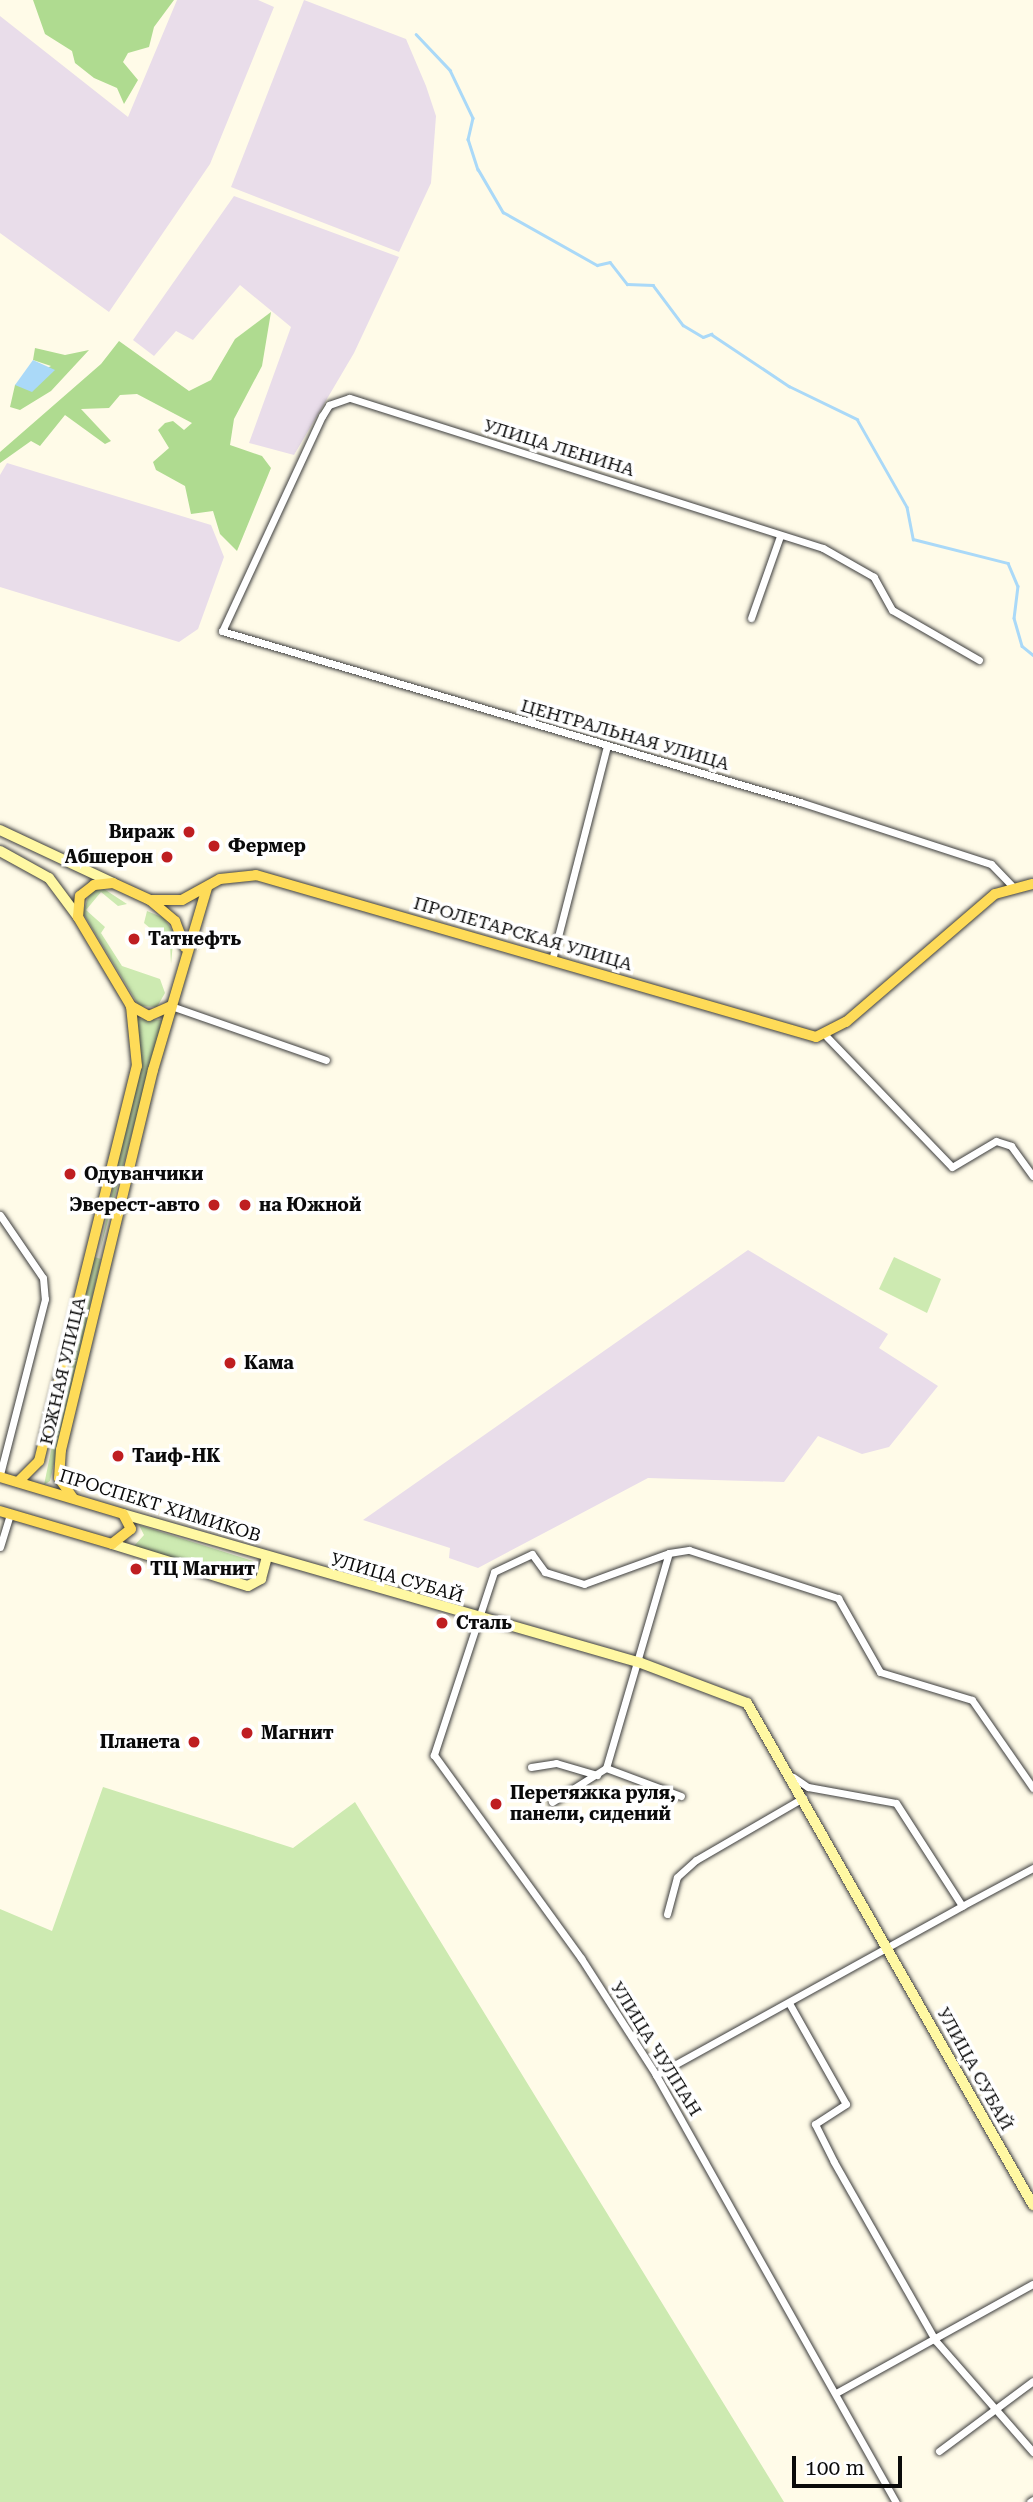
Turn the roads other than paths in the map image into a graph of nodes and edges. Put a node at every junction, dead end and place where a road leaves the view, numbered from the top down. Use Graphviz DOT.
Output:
graph roads {
  1 [pos="780,536"];
  2 [pos="751,618"];
  3 [pos="222,631"];
  4 [pos="979,660"];
  5 [pos="607,746"];
  6 [pos="0,830"];
  7 [pos="0,851"];
  8 [pos="113,883"];
  9 [pos="1033,884"];
  10 [pos="209,885"];
  11 [pos="1011,885"];
  12 [pos="150,900"];
  13 [pos="78,917"];
  14 [pos="185,948"];
  15 [pos="552,960"];
  16 [pos="131,1006"];
  17 [pos="171,1006"];
  18 [pos="827,1037"];
  19 [pos="326,1059"];
  20 [pos="1033,1176"];
  21 [pos="0,1215"];
  22 [pos="91,1245"];
  23 [pos="110,1248"];
  24 [pos="0,1475"];
  25 [pos="18,1482"];
  26 [pos="73,1498"];
  27 [pos="5,1513"];
  28 [pos="123,1514"];
  29 [pos="112,1544"];
  30 [pos="0,1547"];
  31 [pos="669,1553"];
  32 [pos="267,1557"];
  33 [pos="477,1618"];
  34 [pos="640,1663"];
  35 [pos="531,1767"];
  36 [pos="606,1768"];
  37 [pos="597,1775"];
  38 [pos="793,1777"];
  39 [pos="1033,1788"];
  40 [pos="681,1796"];
  41 [pos="803,1798"];
  42 [pos="552,1802"];
  43 [pos="1033,1868"];
  44 [pos="962,1906"];
  45 [pos="667,1914"];
  46 [pos="889,1949"];
  47 [pos="789,2003"];
  48 [pos="656,2075"];
  49 [pos="1033,2205"];
  50 [pos="1033,2284"];
  51 [pos="935,2340"];
  52 [pos="1033,2381"];
  53 [pos="836,2393"];
  54 [pos="995,2408"];
  55 [pos="939,2451"];
  56 [pos="1033,2452"];
  57 [pos="896,2502"];
  1 -- 2 [label="street"];
  1 -- 3 [label="street, УЛИЦА ЛЕНИНА"];
  1 -- 4 [label="street, УЛИЦА ЛЕНИНА"];
  3 -- 5 [label="street, ЦЕНТРАЛЬНАЯ УЛИЦА"];
  5 -- 11 [label="street, ЦЕНТРАЛЬНАЯ УЛИЦА"];
  5 -- 15 [label="street"];
  6 -- 8 [label="street"];
  7 -- 13 [label="street"];
  8 -- 12 [label="main road"];
  8 -- 13 [label="main road"];
  9 -- 11 [label="main road"];
  10 -- 12 [label="main road, ПРОЛЕТАРСКАЯ УЛИЦА"];
  10 -- 14 [label="main road"];
  10 -- 15 [label="main road, ПРОЛЕТАРСКАЯ УЛИЦА"];
  11 -- 18 [label="main road"];
  12 -- 14 [label="main road"];
  13 -- 16 [label="main road"];
  14 -- 17 [label="main road, ЮЖНАЯ УЛИЦА"];
  15 -- 18 [label="main road, ПРОЛЕТАРСКАЯ УЛИЦА"];
  16 -- 17 [label="main road"];
  16 -- 22 [label="main road, ЮЖНАЯ УЛИЦА"];
  17 -- 19 [label="street"];
  17 -- 23 [label="main road, ЮЖНАЯ УЛИЦА"];
  18 -- 20 [label="street"];
  21 -- 24 [label="street"];
  22 -- 23 [label="main road"];
  22 -- 25 [label="main road, ЮЖНАЯ УЛИЦА"];
  23 -- 26 [label="main road, ЮЖНАЯ УЛИЦА"];
  24 -- 25 [label="main road, ПРОСПЕКТ ХИМИКОВ"];
  25 -- 26 [label="main road, ПРОСПЕКТ ХИМИКОВ"];
  26 -- 28 [label="main road, ПРОСПЕКТ ХИМИКОВ"];
  27 -- 29 [label="main road, ПРОСПЕКТ ХИМИКОВ"];
  27 -- 30 [label="street"];
  28 -- 29 [label="main road"];
  28 -- 32 [label="street, ПРОСПЕКТ ХИМИКОВ"];
  29 -- 32 [label="street, ПРОСПЕКТ ХИМИКОВ"];
  31 -- 33 [label="street"];
  31 -- 34 [label="street"];
  31 -- 39 [label="street"];
  32 -- 33 [label="street, УЛИЦА СУБАЙ"];
  33 -- 34 [label="street, УЛИЦА СУБАЙ"];
  33 -- 48 [label="street, УЛИЦА ЧУЛПАН"];
  34 -- 36 [label="street"];
  34 -- 38 [label="street, УЛИЦА СУБАЙ"];
  35 -- 37 [label="street"];
  36 -- 37 [label="street"];
  36 -- 40 [label="street"];
  37 -- 42 [label="street"];
  38 -- 41 [label="street, УЛИЦА СУБАЙ"];
  38 -- 44 [label="street"];
  41 -- 45 [label="street"];
  41 -- 46 [label="street, УЛИЦА СУБАЙ"];
  43 -- 44 [label="street"];
  44 -- 46 [label="street"];
  46 -- 47 [label="street"];
  46 -- 49 [label="street, УЛИЦА СУБАЙ"];
  47 -- 48 [label="street"];
  47 -- 51 [label="street"];
  48 -- 53 [label="street, УЛИЦА ЧУЛПАН"];
  50 -- 51 [label="street"];
  51 -- 53 [label="street"];
  51 -- 54 [label="street"];
  52 -- 54 [label="street"];
  53 -- 57 [label="street, УЛИЦА ЧУЛПАН"];
  54 -- 55 [label="street"];
  54 -- 56 [label="street"];
}
